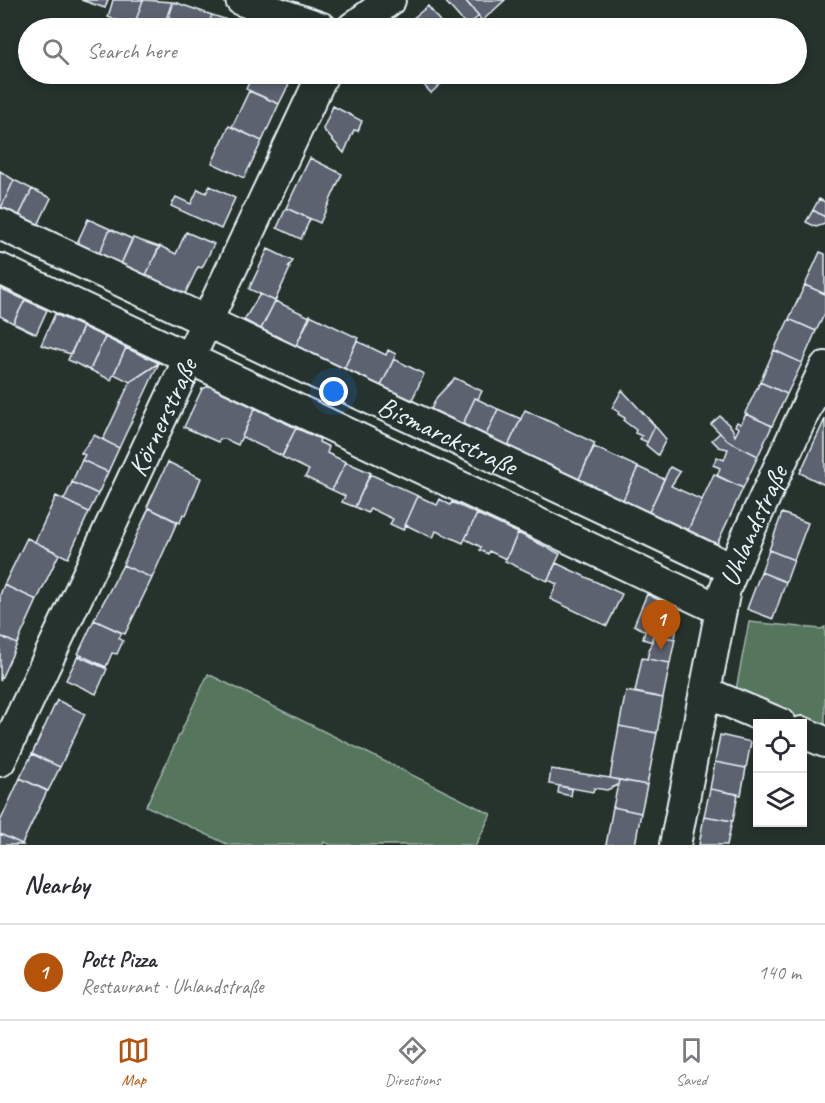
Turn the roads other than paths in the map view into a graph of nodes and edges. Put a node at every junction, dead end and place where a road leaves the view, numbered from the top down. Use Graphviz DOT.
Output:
graph roads {
  1 [pos="241,0"];
  2 [pos="390,0"];
  3 [pos="293,18"];
  4 [pos="366,18"];
  5 [pos="319,84"];
  6 [pos="0,224"];
  7 [pos="0,269"];
  8 [pos="207,323"];
  9 [pos="190,359"];
  10 [pos="825,367"];
  11 [pos="732,569"];
  12 [pos="721,610"];
  13 [pos="705,692"];
  14 [pos="771,719"];
  15 [pos="807,734"];
  16 [pos="825,742"];
  17 [pos="0,761"];
  18 [pos="675,845"];
  1 -- 3 [label="street"];
  2 -- 4 [label="street"];
  5 -- 8 [label="street, Körnerstraße"];
  6 -- 8 [label="street, Bismarckstraße"];
  7 -- 9 [label="street, Bismarckstraße"];
  8 -- 9 [label="street, Körnerstraße"];
  8 -- 11 [label="street, Bismarckstraße"];
  9 -- 12 [label="street, Bismarckstraße"];
  9 -- 17 [label="street, Körnerstraße"];
  10 -- 11 [label="street, Uhlandstraße"];
  11 -- 12 [label="street, Uhlandstraße"];
  12 -- 13 [label="street, Uhlandstraße"];
  13 -- 14 [label="street"];
  13 -- 18 [label="street, Uhlandstraße"];
  15 -- 16 [label="street"];
}
